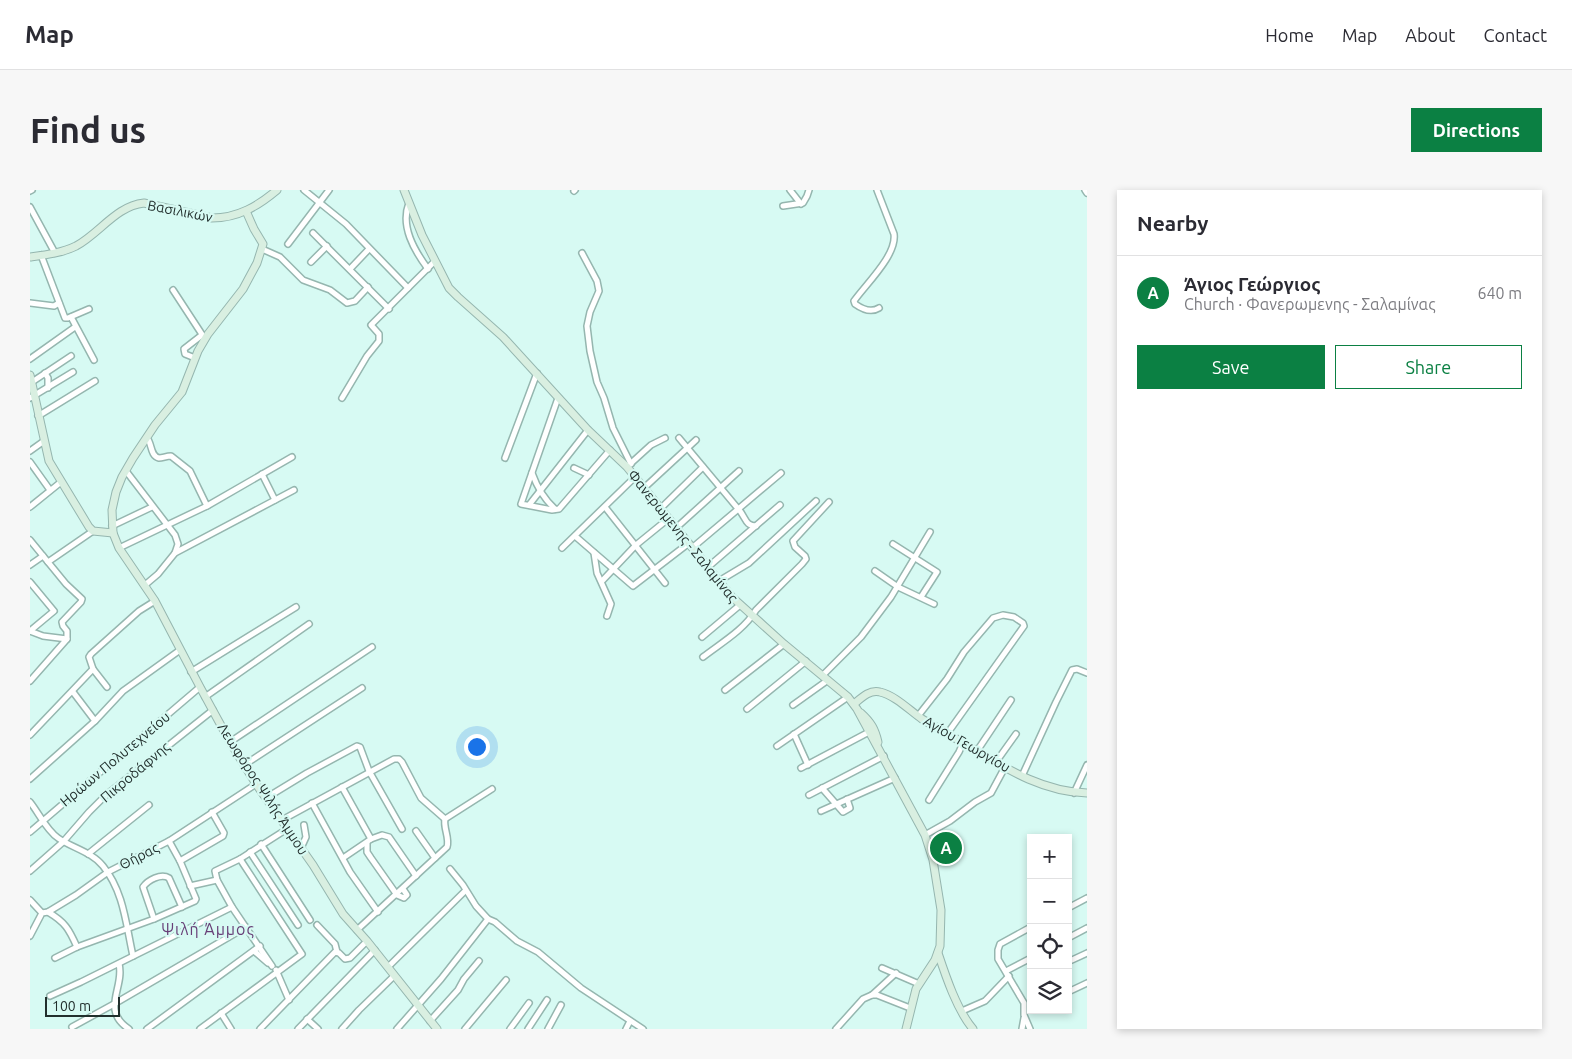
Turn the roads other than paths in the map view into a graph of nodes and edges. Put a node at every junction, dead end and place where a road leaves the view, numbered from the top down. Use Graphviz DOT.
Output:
graph roads {
  1 [pos="277,190"];
  2 [pos="304,190"];
  3 [pos="329,190"];
  4 [pos="404,190"];
  5 [pos="790,190"];
  6 [pos="809,190"];
  7 [pos="877,190"];
  8 [pos="1084,190"];
  9 [pos="1087,193"];
  10 [pos="409,203"];
  11 [pos="319,204"];
  12 [pos="801,204"];
  13 [pos="783,206"];
  14 [pos="30,207"];
  15 [pos="246,211"];
  16 [pos="313,233"];
  17 [pos="288,244"];
  18 [pos="327,246"];
  19 [pos="262,249"];
  20 [pos="370,249"];
  21 [pos="55,253"];
  22 [pos="582,253"];
  23 [pos="40,256"];
  24 [pos="30,257"];
  25 [pos="311,262"];
  26 [pos="434,262"];
  27 [pos="428,268"];
  28 [pos="350,269"];
  29 [pos="368,287"];
  30 [pos="408,288"];
  31 [pos="173,290"];
  32 [pos="59,303"];
  33 [pos="30,304"];
  34 [pos="879,308"];
  35 [pos="88,309"];
  36 [pos="389,309"];
  37 [pos="70,317"];
  38 [pos="75,327"];
  39 [pos="203,337"];
  40 [pos="72,356"];
  41 [pos="195,358"];
  42 [pos="30,359"];
  43 [pos="94,360"];
  44 [pos="73,372"];
  45 [pos="537,372"];
  46 [pos="45,373"];
  47 [pos="31,378"];
  48 [pos="95,381"];
  49 [pos="48,388"];
  50 [pos="32,397"];
  51 [pos="342,398"];
  52 [pos="558,398"];
  53 [pos="38,416"];
  54 [pos="588,430"];
  55 [pos="147,438"];
  56 [pos="665,438"];
  57 [pos="679,438"];
  58 [pos="696,440"];
  59 [pos="44,441"];
  60 [pos="688,448"];
  61 [pos="610,450"];
  62 [pos="30,451"];
  63 [pos="292,457"];
  64 [pos="505,458"];
  65 [pos="30,462"];
  66 [pos="629,466"];
  67 [pos="703,467"];
  68 [pos="574,468"];
  69 [pos="126,471"];
  70 [pos="739,471"];
  71 [pos="532,472"];
  72 [pos="262,474"];
  73 [pos="781,474"];
  74 [pos="589,475"];
  75 [pos="635,477"];
  76 [pos="61,482"];
  77 [pos="644,488"];
  78 [pos="720,489"];
  79 [pos="50,490"];
  80 [pos="294,490"];
  81 [pos="540,490"];
  82 [pos="276,500"];
  83 [pos="816,501"];
  84 [pos="829,502"];
  85 [pos="529,505"];
  86 [pos="780,505"];
  87 [pos="30,506"];
  88 [pos="206,506"];
  89 [pos="152,507"];
  90 [pos="604,507"];
  91 [pos="737,508"];
  92 [pos="660,509"];
  93 [pos="556,510"];
  94 [pos="668,518"];
  95 [pos="167,525"];
  96 [pos="756,526"];
  97 [pos="676,528"];
  98 [pos="112,530"];
  99 [pos="93,531"];
  100 [pos="930,532"];
  101 [pos="575,536"];
  102 [pos="30,540"];
  103 [pos="893,544"];
  104 [pos="636,545"];
  105 [pos="690,546"];
  106 [pos="119,548"];
  107 [pos="562,548"];
  108 [pos="594,552"];
  109 [pos="175,554"];
  110 [pos="43,556"];
  111 [pos="915,558"];
  112 [pos="48,562"];
  113 [pos="30,565"];
  114 [pos="708,567"];
  115 [pos="614,570"];
  116 [pos="654,570"];
  117 [pos="875,571"];
  118 [pos="602,581"];
  119 [pos="719,581"];
  120 [pos="30,582"];
  121 [pos="665,583"];
  122 [pos="145,585"];
  123 [pos="898,587"];
  124 [pos="921,597"];
  125 [pos="155,601"];
  126 [pos="934,604"];
  127 [pos="740,605"];
  128 [pos="296,606"];
  129 [pos="607,616"];
  130 [pos="753,617"];
  131 [pos="309,624"];
  132 [pos="30,631"];
  133 [pos="702,637"];
  134 [pos="67,639"];
  135 [pos="784,644"];
  136 [pos="372,647"];
  137 [pos="180,650"];
  138 [pos="703,657"];
  139 [pos="806,661"];
  140 [pos="93,670"];
  141 [pos="191,672"];
  142 [pos="1087,673"];
  143 [pos="825,677"];
  144 [pos="30,681"];
  145 [pos="107,687"];
  146 [pos="200,687"];
  147 [pos="362,688"];
  148 [pos="725,690"];
  149 [pos="73,692"];
  150 [pos="205,697"];
  151 [pos="848,697"];
  152 [pos="1011,700"];
  153 [pos="793,705"];
  154 [pos="856,707"];
  155 [pos="747,709"];
  156 [pos="212,710"];
  157 [pos="918,716"];
  158 [pos="95,721"];
  159 [pos="869,732"];
  160 [pos="794,734"];
  161 [pos="948,734"];
  162 [pos="1016,734"];
  163 [pos="30,735"];
  164 [pos="230,742"];
  165 [pos="963,743"];
  166 [pos="777,746"];
  167 [pos="977,751"];
  168 [pos="882,754"];
  169 [pos="996,762"];
  170 [pos="808,765"];
  171 [pos="1087,765"];
  172 [pos="244,766"];
  173 [pos="1005,767"];
  174 [pos="801,768"];
  175 [pos="369,771"];
  176 [pos="1022,776"];
  177 [pos="895,778"];
  178 [pos="30,779"];
  179 [pos="256,784"];
  180 [pos="342,787"];
  181 [pos="822,788"];
  182 [pos="492,789"];
  183 [pos="1074,793"];
  184 [pos="1087,794"];
  185 [pos="810,796"];
  186 [pos="266,798"];
  187 [pos="847,799"];
  188 [pos="929,800"];
  189 [pos="30,802"];
  190 [pos="312,803"];
  191 [pos="836,804"];
  192 [pos="149,805"];
  193 [pos="821,810"];
  194 [pos="212,812"];
  195 [pos="445,819"];
  196 [pos="44,820"];
  197 [pos="282,820"];
  198 [pos="304,825"];
  199 [pos="288,829"];
  200 [pos="402,829"];
  201 [pos="416,831"];
  202 [pos="30,832"];
  203 [pos="925,836"];
  204 [pos="169,841"];
  205 [pos="369,841"];
  206 [pos="64,842"];
  207 [pos="262,844"];
  208 [pos="301,848"];
  209 [pos="250,852"];
  210 [pos="88,854"];
  211 [pos="343,858"];
  212 [pos="435,858"];
  213 [pos="240,859"];
  214 [pos="180,861"];
  215 [pos="450,870"];
  216 [pos="30,871"];
  217 [pos="108,872"];
  218 [pos="416,876"];
  219 [pos="218,880"];
  220 [pos="190,886"];
  221 [pos="465,890"];
  222 [pos="397,895"];
  223 [pos="1087,898"];
  224 [pos="30,900"];
  225 [pos="1072,906"];
  226 [pos="182,907"];
  227 [pos="232,907"];
  228 [pos="45,912"];
  229 [pos="378,912"];
  230 [pos="154,919"];
  231 [pos="488,919"];
  232 [pos="310,920"];
  233 [pos="317,924"];
  234 [pos="298,925"];
  235 [pos="246,927"];
  236 [pos="1087,928"];
  237 [pos="126,929"];
  238 [pos="1027,929"];
  239 [pos="357,930"];
  240 [pos="30,936"];
  241 [pos="1072,936"];
  242 [pos="368,941"];
  243 [pos="260,946"];
  244 [pos="77,947"];
  245 [pos="375,950"];
  246 [pos="254,951"];
  247 [pos="337,952"];
  248 [pos="938,953"];
  249 [pos="1087,953"];
  250 [pos="133,956"];
  251 [pos="54,958"];
  252 [pos="1072,960"];
  253 [pos="479,961"];
  254 [pos="1027,961"];
  255 [pos="118,964"];
  256 [pos="272,966"];
  257 [pos="388,967"];
  258 [pos="882,968"];
  259 [pos="278,972"];
  260 [pos="896,973"];
  261 [pos="1008,973"];
  262 [pos="394,976"];
  263 [pos="506,980"];
  264 [pos="919,984"];
  265 [pos="1087,984"];
  266 [pos="1072,990"];
  267 [pos="872,995"];
  268 [pos="50,996"];
  269 [pos="289,1000"];
  270 [pos="548,1000"];
  271 [pos="529,1003"];
  272 [pos="114,1004"];
  273 [pos="418,1005"];
  274 [pos="561,1005"];
  275 [pos="910,1008"];
  276 [pos="962,1011"];
  277 [pos="1027,1012"];
  278 [pos="221,1013"];
  279 [pos="1027,1014"];
  280 [pos="307,1019"];
  281 [pos="630,1021"];
  282 [pos="433,1026"];
  283 [pos="72,1027"];
  284 [pos="129,1029"];
  285 [pos="147,1029"];
  286 [pos="200,1029"];
  287 [pos="231,1029"];
  288 [pos="260,1029"];
  289 [pos="298,1029"];
  290 [pos="318,1029"];
  291 [pos="342,1029"];
  292 [pos="397,1029"];
  293 [pos="466,1029"];
  294 [pos="510,1029"];
  295 [pos="528,1029"];
  296 [pos="548,1029"];
  297 [pos="626,1029"];
  298 [pos="642,1029"];
  299 [pos="836,1029"];
  300 [pos="906,1029"];
  301 [pos="974,1029"];
  302 [pos="1022,1029"];
  303 [pos="1030,1029"];
  1 -- 15 [label="street, Βασιλικών"];
  2 -- 11 [label="street"];
  3 -- 11 [label="street"];
  4 -- 10 [label="street, Φανερωμενης - Σαλαμίνας"];
  5 -- 12 [label="street"];
  6 -- 12 [label="street"];
  7 -- 34 [label="street"];
  8 -- 9 [label="street"];
  10 -- 26 [label="street, Φανερωμενης - Σαλαμίνας"];
  10 -- 27 [label="street"];
  11 -- 17 [label="street"];
  11 -- 20 [label="street"];
  12 -- 13 [label="street"];
  14 -- 21 [label="street"];
  15 -- 19 [label="street"];
  15 -- 21 [label="street, Βασιλικών"];
  16 -- 18 [label="street"];
  18 -- 25 [label="street"];
  18 -- 28 [label="street"];
  19 -- 29 [label="street"];
  19 -- 39 [label="street"];
  20 -- 28 [label="street"];
  20 -- 30 [label="street"];
  21 -- 23 [label="street, Βασιλικών"];
  22 -- 66 [label="street"];
  23 -- 24 [label="street, Βασιλικών"];
  23 -- 32 [label="street"];
  26 -- 27 [label="street"];
  26 -- 45 [label="street, Φανερωμενης - Σαλαμίνας"];
  27 -- 30 [label="street"];
  28 -- 29 [label="street"];
  29 -- 36 [label="street"];
  30 -- 36 [label="street"];
  31 -- 39 [label="street"];
  32 -- 33 [label="street"];
  32 -- 37 [label="street"];
  35 -- 37 [label="street"];
  36 -- 51 [label="street"];
  37 -- 38 [label="street"];
  38 -- 42 [label="street"];
  38 -- 43 [label="street"];
  39 -- 41 [label="street"];
  39 -- 41 [label="street"];
  40 -- 46 [label="street"];
  41 -- 55 [label="street"];
  44 -- 49 [label="street"];
  45 -- 52 [label="street, Φανερωμενης - Σαλαμίνας"];
  45 -- 64 [label="street"];
  46 -- 47 [label="street"];
  46 -- 49 [label="street"];
  47 -- 50 [label="street"];
  48 -- 53 [label="street"];
  49 -- 50 [label="street"];
  50 -- 53 [label="street"];
  52 -- 54 [label="street, Φανερωμενης - Σαλαμίνας"];
  52 -- 71 [label="street"];
  53 -- 59 [label="street"];
  54 -- 61 [label="street, Φανερωμενης - Σαλαμίνας"];
  54 -- 81 [label="street"];
  55 -- 69 [label="street"];
  55 -- 88 [label="street"];
  56 -- 66 [label="street"];
  57 -- 60 [label="street"];
  58 -- 60 [label="street"];
  59 -- 62 [label="street"];
  59 -- 76 [label="street"];
  60 -- 67 [label="street"];
  60 -- 77 [label="street"];
  61 -- 66 [label="street, Φανερωμενης - Σαλαμίνας"];
  61 -- 74 [label="street"];
  63 -- 72 [label="street"];
  65 -- 79 [label="street"];
  66 -- 75 [label="street, Φανερωμενης - Σαλαμίνας"];
  67 -- 78 [label="street"];
  67 -- 92 [label="street"];
  68 -- 74 [label="street"];
  69 -- 89 [label="street"];
  69 -- 98 [label="street"];
  70 -- 78 [label="street"];
  71 -- 81 [label="street"];
  71 -- 85 [label="street"];
  72 -- 82 [label="street"];
  72 -- 88 [label="street"];
  73 -- 91 [label="street"];
  74 -- 93 [label="street"];
  75 -- 77 [label="street, Φανερωμενης - Σαλαμίνας"];
  75 -- 90 [label="street"];
  76 -- 79 [label="street"];
  76 -- 99 [label="street"];
  77 -- 92 [label="street, Φανερωμενης - Σαλαμίνας"];
  78 -- 91 [label="street"];
  78 -- 97 [label="street"];
  79 -- 87 [label="street"];
  80 -- 82 [label="street"];
  81 -- 85 [label="street"];
  81 -- 93 [label="street"];
  82 -- 109 [label="street"];
  83 -- 119 [label="street"];
  84 -- 130 [label="street"];
  85 -- 93 [label="street"];
  86 -- 96 [label="street"];
  88 -- 95 [label="street"];
  89 -- 95 [label="street"];
  89 -- 98 [label="street"];
  90 -- 101 [label="street"];
  90 -- 104 [label="street"];
  91 -- 96 [label="street"];
  91 -- 105 [label="street"];
  92 -- 94 [label="street, Φανερωμενης - Σαλαμίνας"];
  94 -- 97 [label="street, Φανερωμενης - Σαλαμίνας"];
  94 -- 104 [label="street"];
  95 -- 106 [label="street"];
  95 -- 109 [label="street"];
  96 -- 114 [label="street"];
  97 -- 105 [label="street, Φανερωμενης - Σαλαμίνας"];
  98 -- 99 [label="street"];
  98 -- 106 [label="street, Λεωφόρος Ψιλής Άμμου"];
  99 -- 112 [label="street"];
  100 -- 111 [label="street"];
  101 -- 107 [label="street"];
  101 -- 108 [label="street"];
  102 -- 110 [label="street"];
  103 -- 111 [label="street"];
  104 -- 115 [label="street"];
  104 -- 116 [label="street"];
  105 -- 114 [label="street, Φανερωμενης - Σαλαμίνας"];
  105 -- 116 [label="street"];
  106 -- 122 [label="street, Λεωφόρος Ψιλής Άμμου"];
  108 -- 115 [label="street"];
  108 -- 118 [label="street"];
  109 -- 122 [label="street"];
  110 -- 112 [label="street"];
  110 -- 113 [label="street"];
  111 -- 123 [label="street"];
  111 -- 124 [label="street"];
  112 -- 134 [label="street"];
  114 -- 119 [label="street, Φανερωμενης - Σαλαμίνας"];
  115 -- 116 [label="street"];
  115 -- 118 [label="street"];
  116 -- 121 [label="street"];
  117 -- 123 [label="street"];
  118 -- 129 [label="street"];
  119 -- 127 [label="street, Φανερωμενης - Σαλαμίνας"];
  120 -- 132 [label="street"];
  122 -- 125 [label="street, Λεωφόρος Ψιλής Άμμου"];
  123 -- 124 [label="street"];
  123 -- 143 [label="street"];
  124 -- 126 [label="street"];
  125 -- 137 [label="street, Λεωφόρος Ψιλής Άμμου"];
  125 -- 140 [label="street"];
  127 -- 130 [label="street, Φανερωμενης - Σαλαμίνας"];
  127 -- 133 [label="street"];
  128 -- 141 [label="street"];
  130 -- 135 [label="street, Φανερωμενης - Σαλαμίνας"];
  130 -- 138 [label="street"];
  131 -- 150 [label="street"];
  132 -- 134 [label="street"];
  134 -- 144 [label="street"];
  135 -- 139 [label="street, Φανερωμενης - Σαλαμίνας"];
  135 -- 148 [label="street"];
  136 -- 164 [label="street"];
  137 -- 141 [label="street, Λεωφόρος Ψιλής Άμμου"];
  137 -- 158 [label="street"];
  139 -- 143 [label="street, Φανερωμενης - Σαλαμίνας"];
  139 -- 155 [label="street"];
  140 -- 145 [label="street"];
  140 -- 149 [label="street"];
  141 -- 146 [label="street, Λεωφόρος Ψιλής Άμμου"];
  142 -- 176 [label="street"];
  143 -- 151 [label="street, Φανερωμενης - Σαλαμίνας"];
  143 -- 153 [label="street"];
  146 -- 150 [label="street, Λεωφόρος Ψιλής Άμμου"];
  146 -- 196 [label="street, Ηρώων Πολυτεχνείου"];
  147 -- 172 [label="street"];
  149 -- 158 [label="street"];
  149 -- 163 [label="street"];
  150 -- 156 [label="street, Λεωφόρος Ψιλής Άμμου"];
  151 -- 154 [label="street, Φανερωμενης - Σαλαμίνας"];
  151 -- 160 [label="street"];
  152 -- 167 [label="street"];
  154 -- 157 [label="street, Αγίου Γεωργίου"];
  154 -- 159 [label="street, Φανερωμενης - Σαλαμίνας"];
  154 -- 168 [label="street"];
  156 -- 164 [label="street, Λεωφόρος Ψιλής Άμμου"];
  156 -- 206 [label="street, Πικροδάφνης"];
  157 -- 161 [label="street, Αγίου Γεωργίου"];
  157 -- 161 [label="street"];
  158 -- 178 [label="street"];
  159 -- 168 [label="street, Φανερωμενης - Σαλαμίνας"];
  159 -- 170 [label="street"];
  160 -- 166 [label="street"];
  160 -- 170 [label="street"];
  161 -- 165 [label="street, Αγίου Γεωργίου"];
  162 -- 169 [label="street"];
  164 -- 172 [label="street, Λεωφόρος Ψιλής Άμμου"];
  165 -- 167 [label="street, Αγίου Γεωργίου"];
  165 -- 188 [label="street"];
  167 -- 169 [label="street, Αγίου Γεωργίου"];
  168 -- 177 [label="street, Φανερωμενης - Σαλαμίνας"];
  168 -- 181 [label="street"];
  169 -- 173 [label="street, Αγίου Γεωργίου"];
  170 -- 174 [label="street"];
  171 -- 183 [label="street"];
  172 -- 179 [label="street, Λεωφόρος Ψιλής Άμμου"];
  173 -- 176 [label="street, Αγίου Γεωργίου"];
  173 -- 203 [label="street"];
  175 -- 180 [label="street"];
  175 -- 186 [label="street"];
  175 -- 195 [label="street"];
  175 -- 200 [label="street"];
  176 -- 183 [label="street, Αγίου Γεωργίου"];
  177 -- 187 [label="street"];
  177 -- 203 [label="street, Φανερωμενης - Σαλαμίνας"];
  179 -- 186 [label="street, Λεωφόρος Ψιλής Άμμου"];
  179 -- 194 [label="street, Θήρας"];
  180 -- 190 [label="street"];
  180 -- 205 [label="street"];
  181 -- 185 [label="street"];
  181 -- 191 [label="street"];
  182 -- 195 [label="street"];
  183 -- 184 [label="street, Αγίου Γεωργίου"];
  186 -- 197 [label="street, Λεωφόρος Ψιλής Άμμου"];
  187 -- 191 [label="street"];
  187 -- 191 [label="street"];
  189 -- 196 [label="street"];
  190 -- 197 [label="street"];
  190 -- 211 [label="street"];
  191 -- 193 [label="street"];
  192 -- 210 [label="street"];
  194 -- 204 [label="street, Θήρας"];
  194 -- 214 [label="street"];
  195 -- 212 [label="street"];
  196 -- 202 [label="street, Ηρώων Πολυτεχνείου"];
  196 -- 206 [label="street"];
  197 -- 199 [label="street, Λεωφόρος Ψιλής Άμμου"];
  198 -- 208 [label="street"];
  199 -- 207 [label="street"];
  199 -- 208 [label="street, Λεωφόρος Ψιλής Άμμου"];
  201 -- 212 [label="street"];
  203 -- 248 [label="street, Φανερωμενης - Σαλαμίνας"];
  204 -- 214 [label="street"];
  204 -- 217 [label="street, Θήρας"];
  205 -- 211 [label="street"];
  205 -- 218 [label="street"];
  205 -- 222 [label="street"];
  206 -- 210 [label="street"];
  206 -- 216 [label="street, Πικροδάφνης"];
  207 -- 209 [label="street"];
  207 -- 232 [label="street"];
  208 -- 239 [label="street, Λεωφόρος Ψιλής Άμμου"];
  209 -- 213 [label="street"];
  209 -- 234 [label="street"];
  210 -- 217 [label="street"];
  211 -- 229 [label="street"];
  212 -- 218 [label="street"];
  213 -- 219 [label="street"];
  213 -- 259 [label="street"];
  214 -- 220 [label="street"];
  215 -- 221 [label="street"];
  217 -- 228 [label="street, Θήρας"];
  217 -- 237 [label="street"];
  218 -- 222 [label="street"];
  219 -- 220 [label="street"];
  219 -- 227 [label="street"];
  220 -- 226 [label="street"];
  221 -- 231 [label="street"];
  221 -- 257 [label="street"];
  222 -- 229 [label="street"];
  223 -- 225 [label="street"];
  224 -- 228 [label="street"];
  226 -- 230 [label="street"];
  226 -- 230 [label="street"];
  227 -- 235 [label="street"];
  227 -- 250 [label="street"];
  228 -- 240 [label="street"];
  228 -- 244 [label="street"];
  229 -- 239 [label="street"];
  230 -- 237 [label="street"];
  231 -- 273 [label="street"];
  231 -- 281 [label="street"];
  233 -- 247 [label="street"];
  235 -- 243 [label="street"];
  235 -- 272 [label="street"];
  236 -- 241 [label="street"];
  237 -- 244 [label="street"];
  237 -- 250 [label="street"];
  238 -- 261 [label="street"];
  239 -- 242 [label="street, Λεωφόρος Ψιλής Άμμου"];
  242 -- 245 [label="street, Λεωφόρος Ψιλής Άμμου"];
  242 -- 247 [label="street"];
  243 -- 246 [label="street"];
  243 -- 256 [label="street"];
  244 -- 251 [label="street"];
  245 -- 257 [label="street, Λεωφόρος Ψιλής Άμμου"];
  245 -- 280 [label="street"];
  246 -- 256 [label="street"];
  246 -- 285 [label="street"];
  247 -- 269 [label="street"];
  248 -- 264 [label="street"];
  248 -- 276 [label="street"];
  249 -- 252 [label="street"];
  250 -- 255 [label="street"];
  253 -- 282 [label="street"];
  254 -- 261 [label="street"];
  255 -- 268 [label="street"];
  255 -- 272 [label="street"];
  256 -- 259 [label="street"];
  257 -- 262 [label="street, Λεωφόρος Ψιλής Άμμου"];
  258 -- 260 [label="street"];
  259 -- 269 [label="street"];
  259 -- 278 [label="street"];
  260 -- 264 [label="street"];
  260 -- 267 [label="street"];
  261 -- 276 [label="street"];
  261 -- 277 [label="street"];
  262 -- 273 [label="street, Λεωφόρος Ψιλής Άμμου"];
  262 -- 291 [label="street"];
  263 -- 293 [label="street"];
  264 -- 275 [label="street"];
  265 -- 266 [label="street"];
  267 -- 275 [label="street"];
  267 -- 299 [label="street"];
  269 -- 288 [label="street"];
  270 -- 295 [label="street"];
  271 -- 294 [label="street"];
  272 -- 283 [label="street"];
  272 -- 284 [label="street"];
  273 -- 282 [label="street, Λεωφόρος Ψιλής Άμμου"];
  273 -- 292 [label="street"];
  274 -- 296 [label="street"];
  275 -- 300 [label="street"];
  276 -- 301 [label="street"];
  277 -- 302 [label="street"];
  278 -- 286 [label="street"];
  278 -- 287 [label="street"];
  279 -- 303 [label="street"];
  280 -- 289 [label="street"];
  280 -- 290 [label="street"];
  281 -- 297 [label="street"];
  281 -- 298 [label="street"];
}
